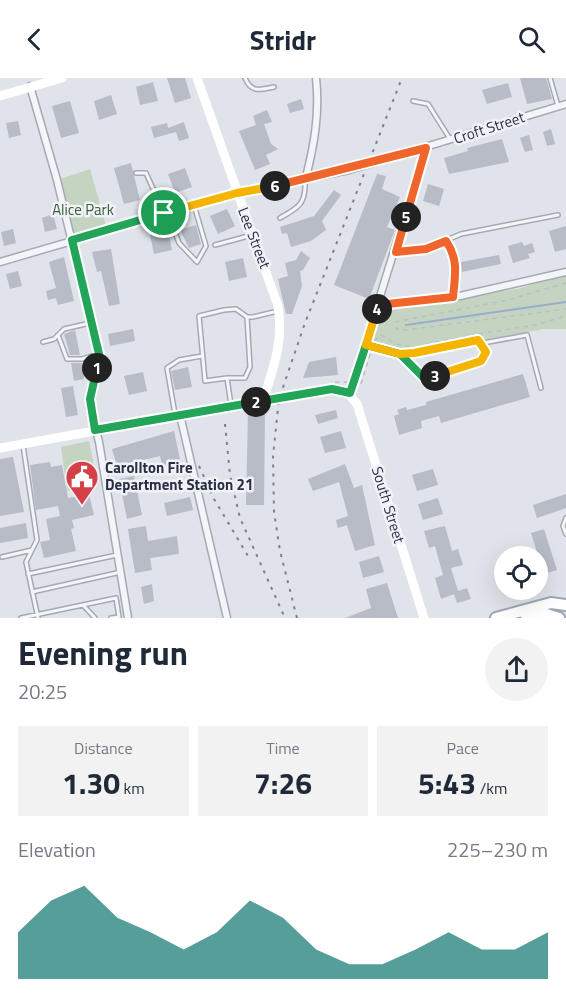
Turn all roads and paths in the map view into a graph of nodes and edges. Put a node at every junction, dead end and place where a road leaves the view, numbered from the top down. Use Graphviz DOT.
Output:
graph roads {
  1 [pos="62,78"];
  2 [pos="197,78"];
  3 [pos="245,78"];
  4 [pos="316,78"];
  5 [pos="550,78"];
  6 [pos="30,86"];
  7 [pos="274,87"];
  8 [pos="0,96"];
  9 [pos="414,101"];
  10 [pos="566,104"];
  11 [pos="558,106"];
  12 [pos="451,140"];
  13 [pos="426,148"];
  14 [pos="136,173"];
  15 [pos="305,181"];
  16 [pos="237,193"];
  17 [pos="194,205"];
  18 [pos="166,213"];
  19 [pos="558,215"];
  20 [pos="280,218"];
  21 [pos="254,235"];
  22 [pos="72,240"];
  23 [pos="446,241"];
  24 [pos="215,244"];
  25 [pos="396,252"];
  26 [pos="0,262"];
  27 [pos="566,272"];
  28 [pos="566,283"];
  29 [pos="453,297"];
  30 [pos="378,305"];
  31 [pos="566,309"];
  32 [pos="279,311"];
  33 [pos="247,317"];
  34 [pos="92,322"];
  35 [pos="58,335"];
  36 [pos="43,342"];
  37 [pos="483,343"];
  38 [pos="366,345"];
  39 [pos="99,354"];
  40 [pos="400,354"];
  41 [pos="202,356"];
  42 [pos="227,378"];
  43 [pos="541,388"];
  44 [pos="350,393"];
  45 [pos="263,401"];
  46 [pos="231,406"];
  47 [pos="178,415"];
  48 [pos="95,430"];
  49 [pos="23,444"];
  50 [pos="0,448"];
  51 [pos="566,518"];
  52 [pos="566,534"];
  53 [pos="34,550"];
  54 [pos="118,555"];
  55 [pos="2,556"];
  56 [pos="121,572"];
  57 [pos="28,574"];
  58 [pos="32,592"];
  59 [pos="83,605"];
  60 [pos="566,605"];
  61 [pos="38,616"];
  62 [pos="21,618"];
  63 [pos="95,618"];
  64 [pos="111,618"];
  65 [pos="128,618"];
  66 [pos="228,618"];
  67 [pos="424,618"];
  68 [pos="496,618"];
  69 [pos="520,618"];
  70 [pos="560,618"];
  1 -- 6 [label="street"];
  2 -- 16 [label="street, Lee Street"];
  3 -- 7 [label="lane"];
  4 -- 15 [label="street"];
  5 -- 11 [label="lane"];
  6 -- 8 [label="street"];
  6 -- 22 [label="street"];
  9 -- 12 [label="lane"];
  10 -- 11 [label="street, Croft Street"];
  11 -- 12 [label="street, Croft Street"];
  12 -- 13 [label="street, Croft Street"];
  13 -- 15 [label="street, Croft Street, bridge"];
  13 -- 25 [label="street"];
  14 -- 18 [label="lane"];
  15 -- 16 [label="street, Croft Street"];
  15 -- 20 [label="lane"];
  16 -- 17 [label="street, Croft Street"];
  16 -- 21 [label="street, Lee Street"];
  17 -- 18 [label="street, Croft Street"];
  17 -- 18 [label="lane"];
  18 -- 22 [label="street, Croft Street"];
  19 -- 23 [label="lane"];
  21 -- 24 [label="lane"];
  21 -- 32 [label="street, Lee Street"];
  22 -- 26 [label="street, Croft Street"];
  22 -- 34 [label="street"];
  23 -- 25 [label="lane"];
  23 -- 29 [label="lane"];
  25 -- 30 [label="street"];
  27 -- 29 [label="street"];
  28 -- 31 [label="path"];
  29 -- 30 [label="street"];
  30 -- 38 [label="street"];
  32 -- 33 [label="lane"];
  32 -- 45 [label="street, Lee Street"];
  33 -- 41 [label="lane"];
  33 -- 42 [label="lane"];
  34 -- 35 [label="lane"];
  34 -- 39 [label="street"];
  35 -- 36 [label="lane"];
  35 -- 39 [label="lane"];
  37 -- 40 [label="lane"];
  37 -- 40 [label="lane"];
  37 -- 43 [label="lane"];
  38 -- 40 [label="lane"];
  38 -- 44 [label="street"];
  39 -- 48 [label="street"];
  41 -- 42 [label="lane"];
  41 -- 47 [label="lane"];
  42 -- 46 [label="lane"];
  44 -- 45 [label="street"];
  44 -- 67 [label="street, South Street"];
  45 -- 46 [label="street"];
  46 -- 47 [label="street"];
  47 -- 48 [label="street"];
  47 -- 66 [label="street"];
  48 -- 49 [label="street"];
  48 -- 54 [label="street"];
  49 -- 50 [label="street"];
  49 -- 53 [label="lane"];
  51 -- 52 [label="lane"];
  53 -- 55 [label="lane"];
  53 -- 57 [label="lane"];
  54 -- 56 [label="street"];
  54 -- 57 [label="lane"];
  56 -- 58 [label="lane"];
  56 -- 65 [label="street"];
  57 -- 58 [label="lane"];
  58 -- 61 [label="lane"];
  59 -- 61 [label="lane"];
  59 -- 63 [label="lane"];
  59 -- 64 [label="lane"];
  60 -- 68 [label="main road"];
  61 -- 62 [label="lane"];
  69 -- 70 [label="main road"];
}
